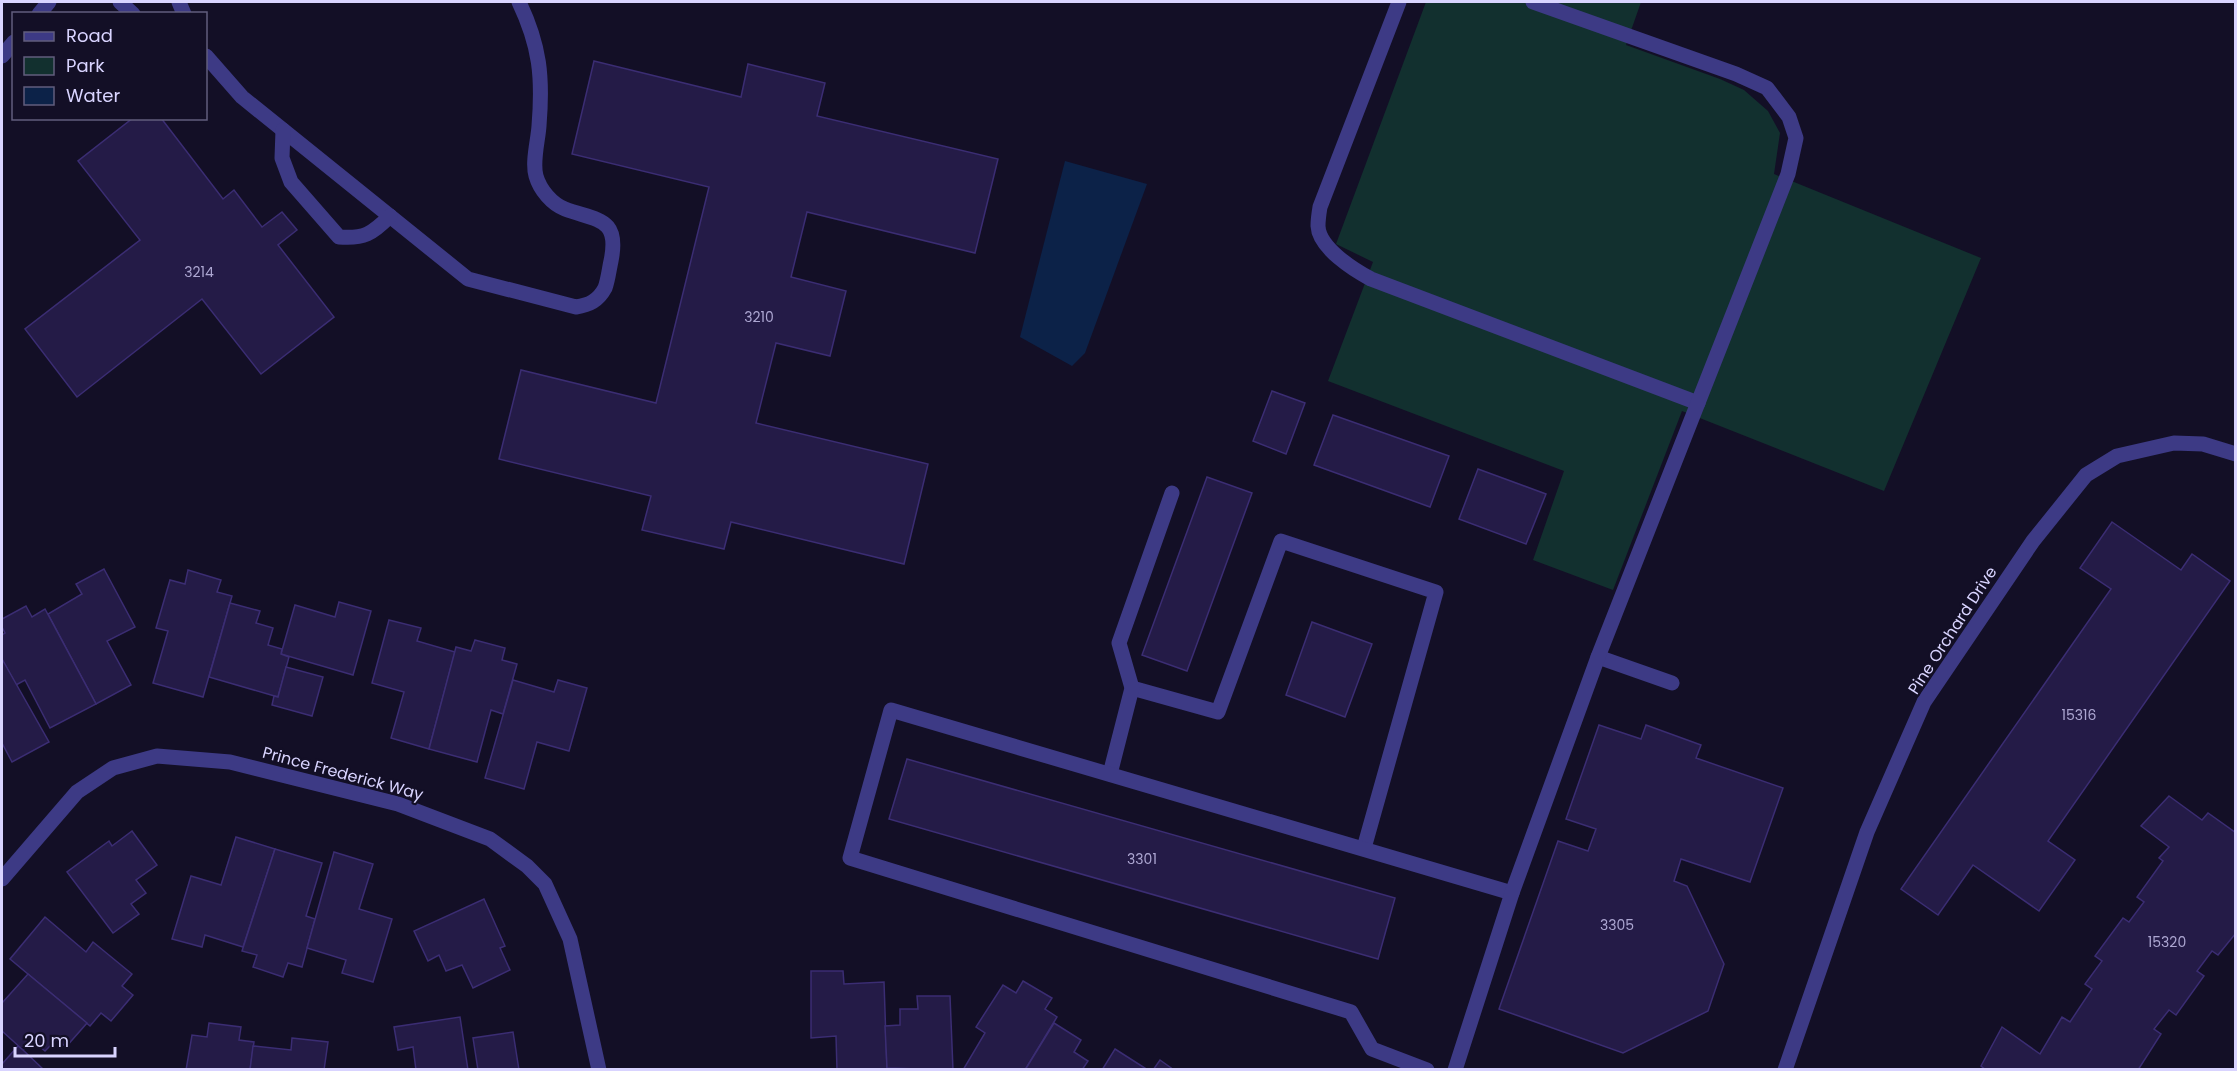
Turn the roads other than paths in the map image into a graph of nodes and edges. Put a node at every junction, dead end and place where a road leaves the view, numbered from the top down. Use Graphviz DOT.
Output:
graph roads {
  1 [pos="519,2"];
  2 [pos="1399,2"];
  3 [pos="1533,2"];
  4 [pos="12,44"];
  5 [pos="2,56"];
  6 [pos="207,57"];
  7 [pos="283,130"];
  8 [pos="390,216"];
  9 [pos="1698,403"];
  10 [pos="2235,454"];
  11 [pos="1172,493"];
  12 [pos="1598,657"];
  13 [pos="1672,683"];
  14 [pos="1132,688"];
  15 [pos="1110,774"];
  16 [pos="1364,848"];
  17 [pos="2,879"];
  18 [pos="1512,893"];
  19 [pos="599,1070"];
  20 [pos="1427,1070"];
  21 [pos="1455,1070"];
  22 [pos="1785,1070"];
  1 -- 8 [label="street"];
  2 -- 9 [label="street"];
  3 -- 9 [label="street"];
  4 -- 5 [label="street"];
  6 -- 7 [label="street"];
  7 -- 8 [label="street"];
  7 -- 8 [label="street"];
  9 -- 12 [label="street"];
  10 -- 22 [label="street, Pine Orchard Drive"];
  11 -- 14 [label="street"];
  12 -- 13 [label="street"];
  12 -- 18 [label="street"];
  14 -- 15 [label="street"];
  14 -- 16 [label="street"];
  15 -- 16 [label="street"];
  15 -- 20 [label="street"];
  16 -- 18 [label="street"];
  17 -- 19 [label="street, Prince Frederick Way"];
  18 -- 21 [label="street"];
}
